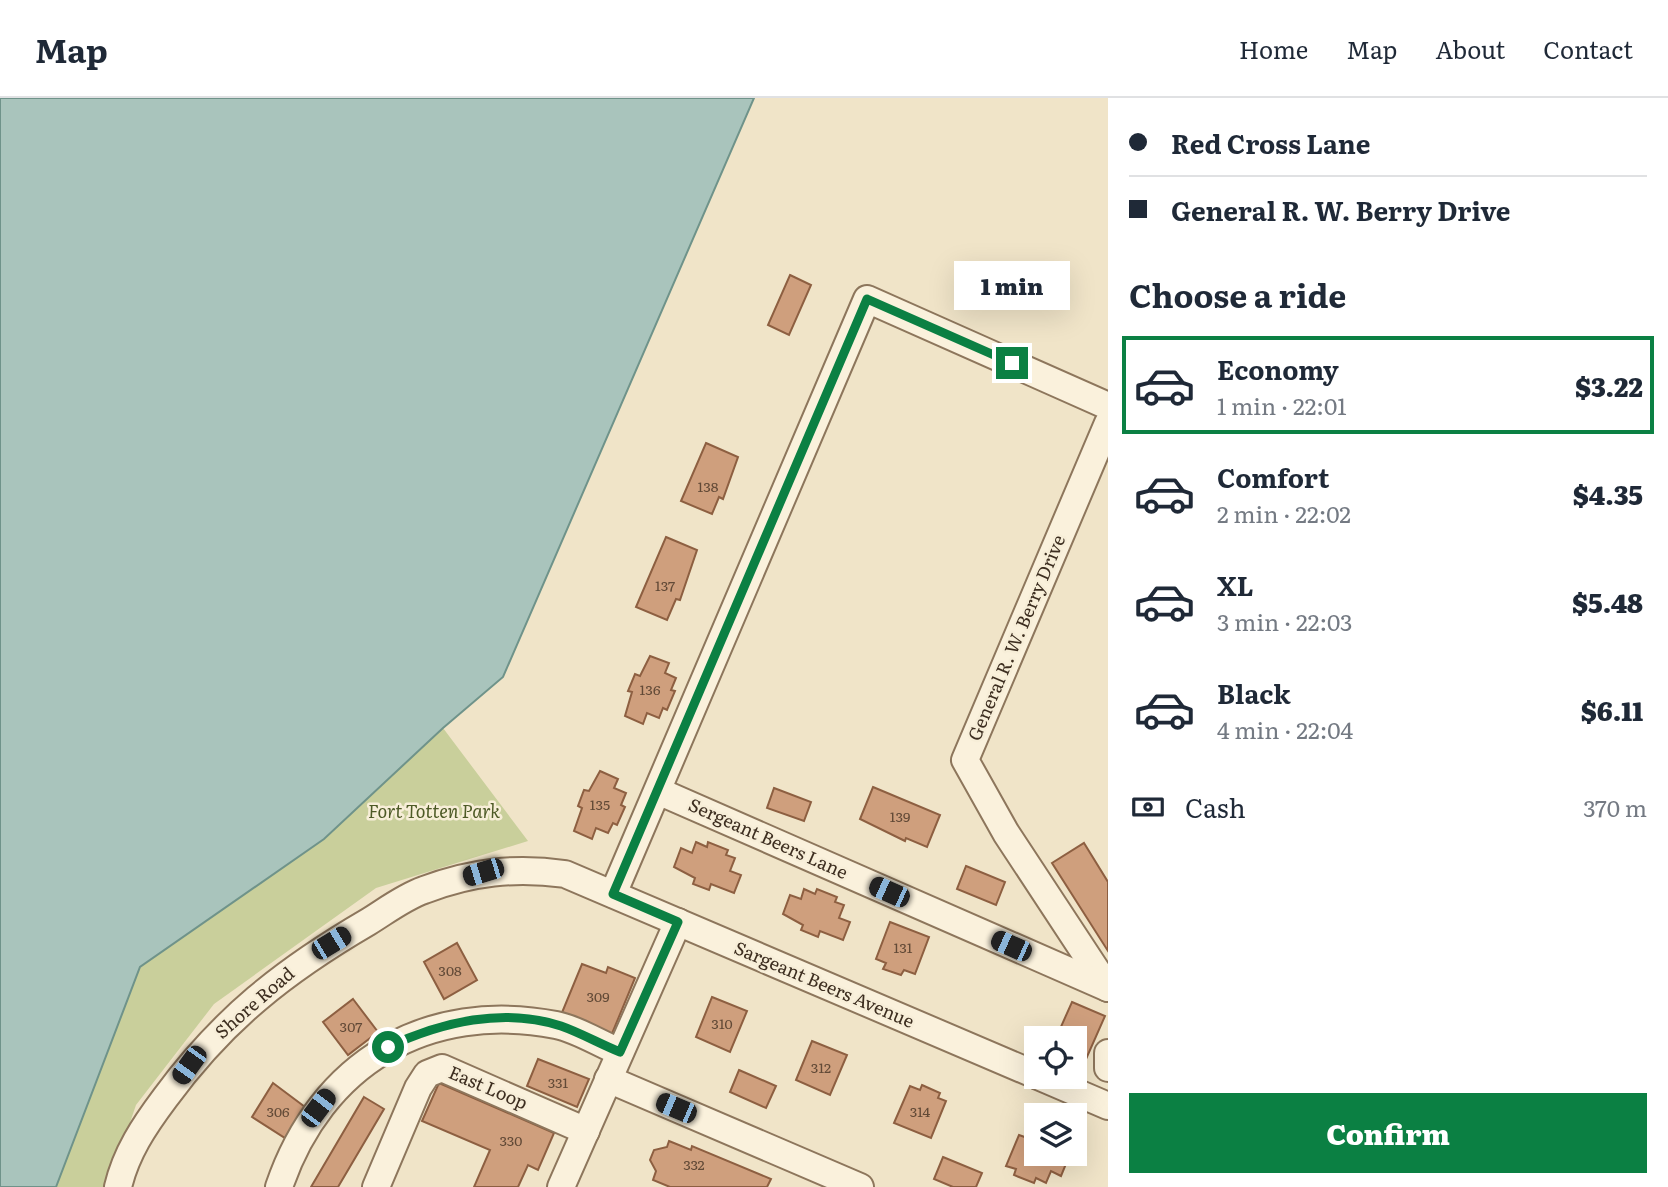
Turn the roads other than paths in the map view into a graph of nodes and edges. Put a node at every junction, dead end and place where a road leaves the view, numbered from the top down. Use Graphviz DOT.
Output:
graph roads {
  1 [pos="1108,406"];
  2 [pos="1108,423"];
  3 [pos="658,791"];
  4 [pos="613,894"];
  5 [pos="678,922"];
  6 [pos="1108,988"];
  7 [pos="620,1052"];
  8 [pos="1108,1053"];
  9 [pos="1108,1068"];
  10 [pos="1024,1070"];
  11 [pos="608,1079"];
  12 [pos="1068,1089"];
  13 [pos="1108,1106"];
  14 [pos="586,1130"];
  15 [pos="118,1187"];
  16 [pos="279,1187"];
  17 [pos="376,1187"];
  18 [pos="561,1187"];
  19 [pos="860,1187"];
  1 -- 3 [label="street"];
  2 -- 6 [label="street, General R. W. Berry Drive"];
  3 -- 4 [label="street"];
  3 -- 6 [label="street, Sergeant Beers Lane"];
  4 -- 5 [label="street, Sargeant Beers Avenue"];
  4 -- 15 [label="street, Shore Road"];
  5 -- 7 [label="street"];
  5 -- 10 [label="street, Sargeant Beers Avenue"];
  7 -- 11 [label="street"];
  7 -- 16 [label="street"];
  8 -- 9 [label="street"];
  11 -- 14 [label="street"];
  11 -- 19 [label="street"];
  12 -- 13 [label="street, Sargeant Beers Avenue"];
  14 -- 17 [label="street, East Loop"];
  14 -- 18 [label="street"];
}
